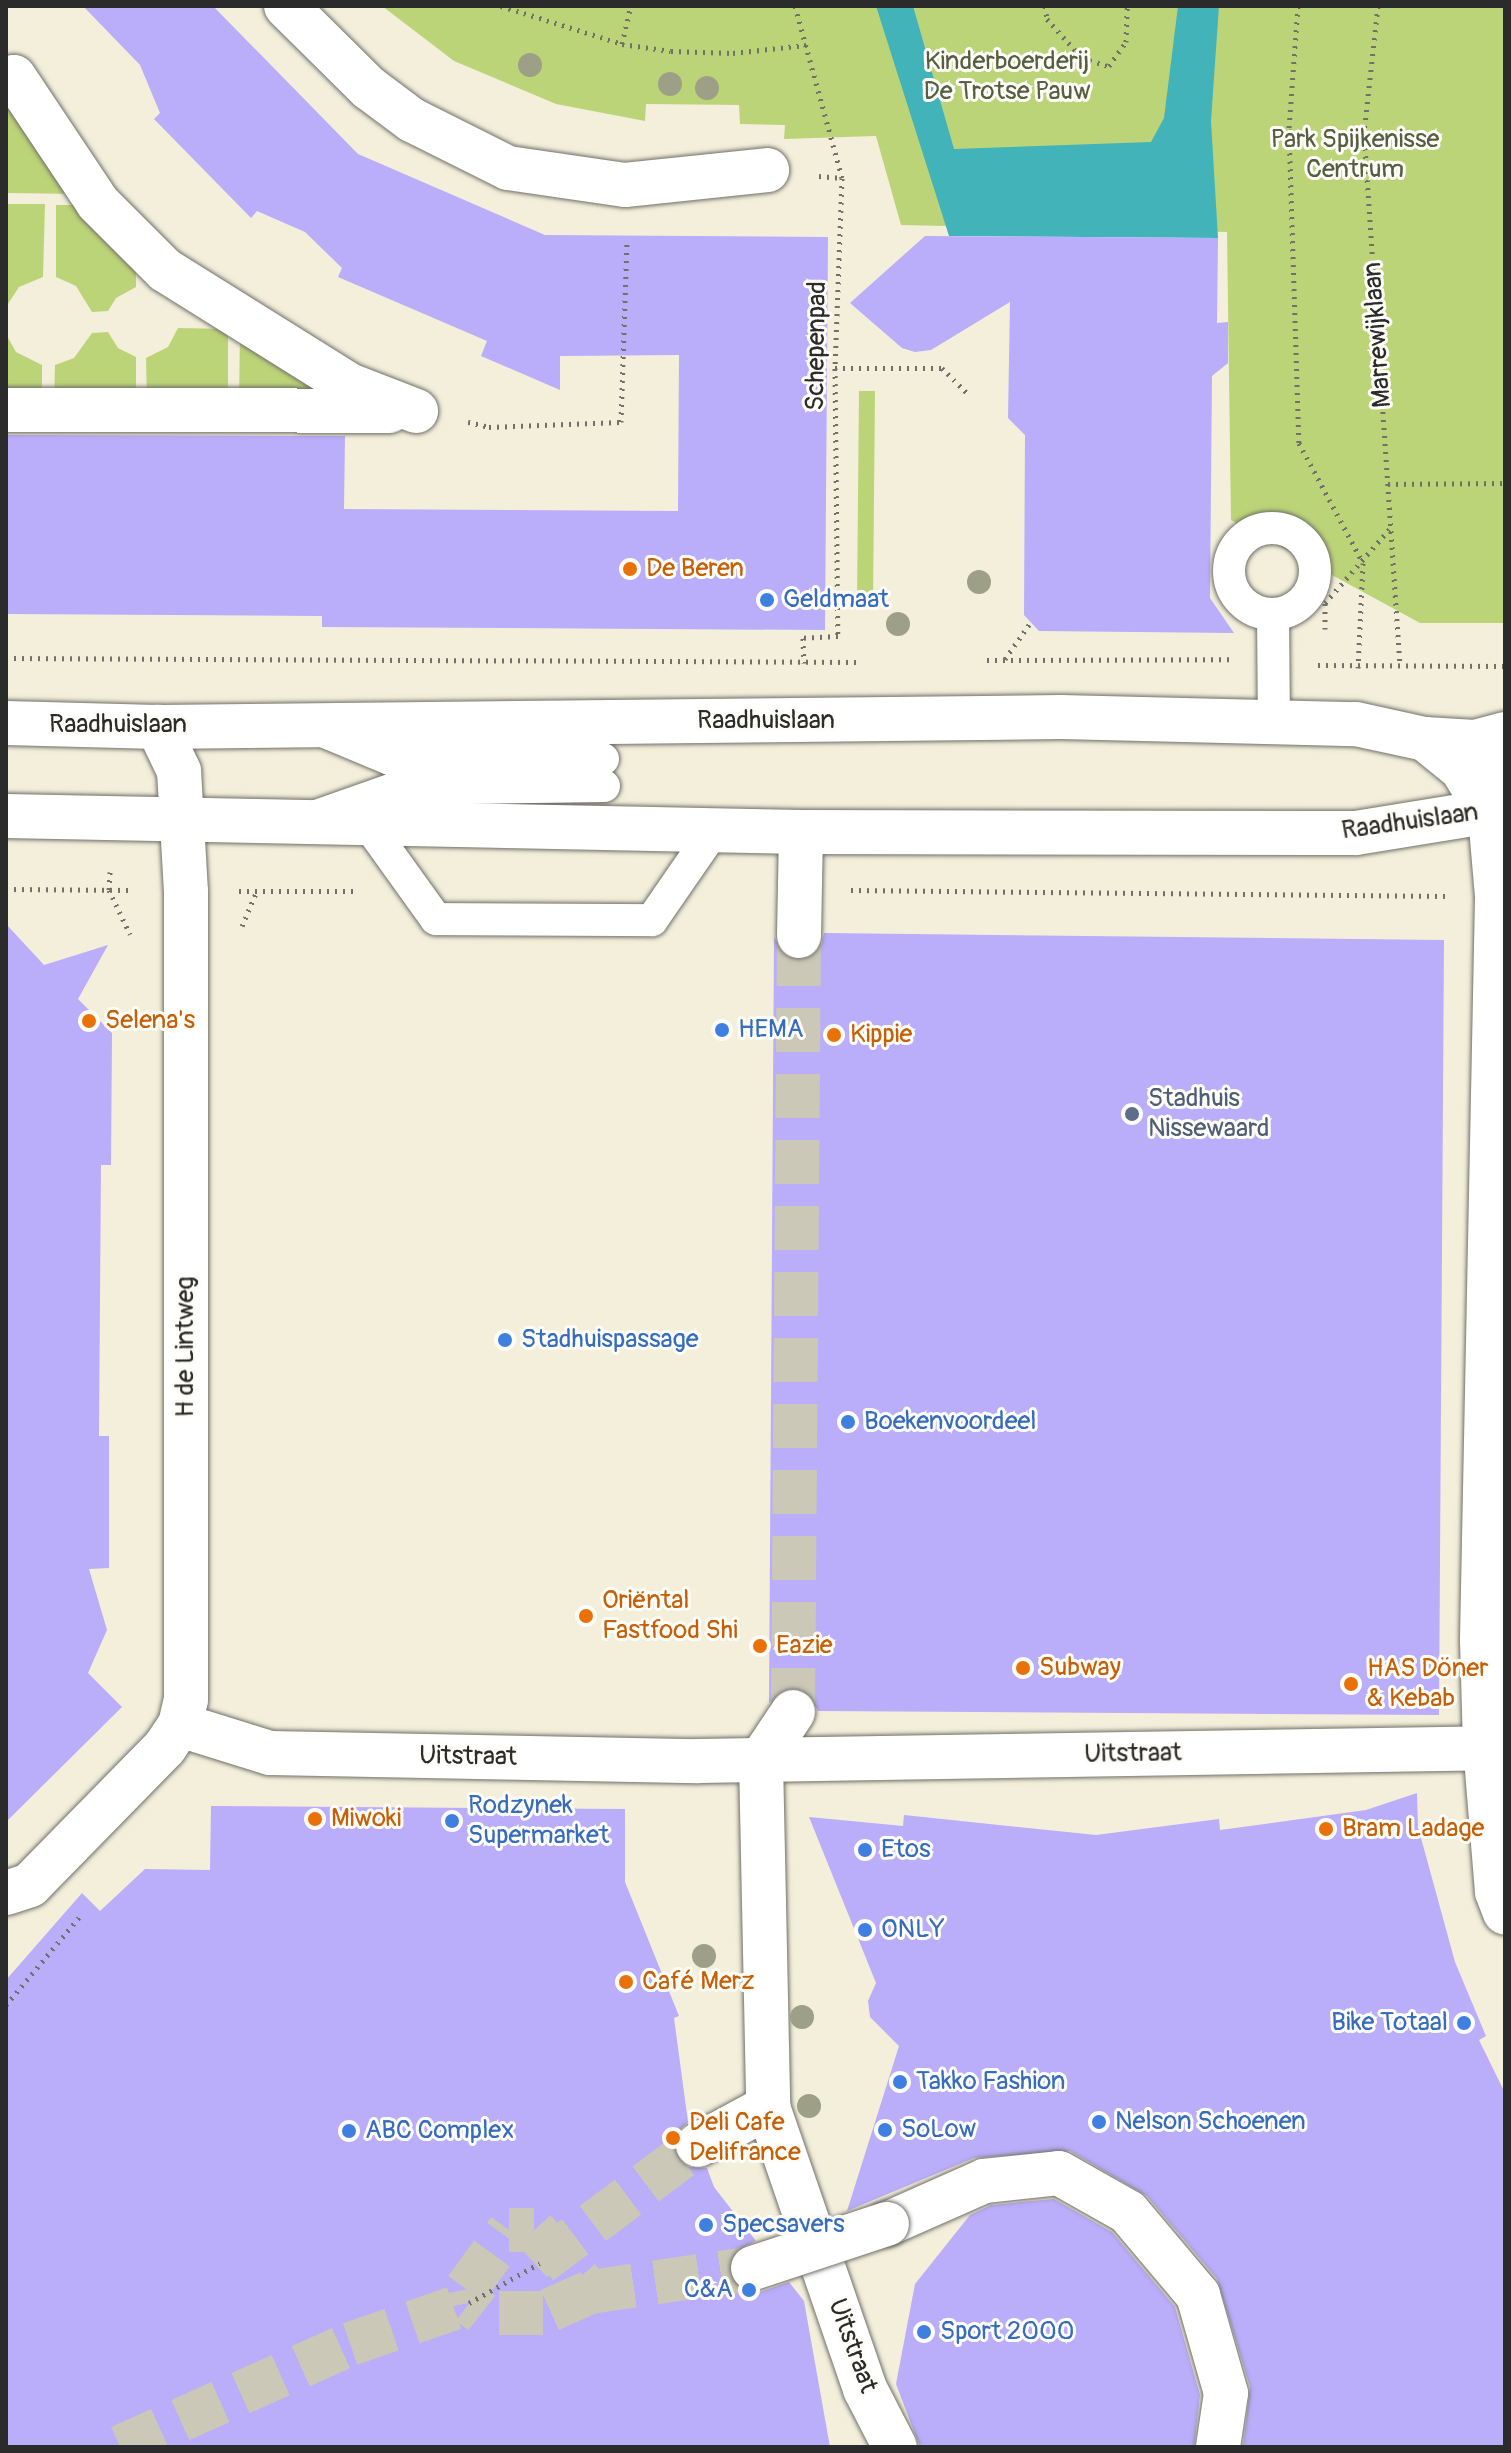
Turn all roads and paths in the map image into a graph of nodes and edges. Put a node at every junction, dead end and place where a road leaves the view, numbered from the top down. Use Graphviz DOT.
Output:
graph roads {
  1 [pos="286,6"];
  2 [pos="501,6"];
  3 [pos="527,6"];
  4 [pos="631,6"];
  5 [pos="795,6"];
  6 [pos="1045,6"];
  7 [pos="1127,6"];
  8 [pos="1298,6"];
  9 [pos="1378,6"];
  10 [pos="522,16"];
  11 [pos="622,44"];
  12 [pos="807,45"];
  13 [pos="6,79"];
  14 [pos="767,170"];
  15 [pos="625,185"];
  16 [pos="835,368"];
  17 [pos="967,393"];
  18 [pos="6,410"];
  19 [pos="416,411"];
  20 [pos="1505,483"];
  21 [pos="1388,484"];
  22 [pos="1273,614"];
  23 [pos="1031,622"];
  24 [pos="6,658"];
  25 [pos="1005,659"];
  26 [pos="1400,665"];
  27 [pos="1505,666"];
  28 [pos="1274,720"];
  29 [pos="304,722"];
  30 [pos="6,723"];
  31 [pos="158,727"];
  32 [pos="1505,734"];
  33 [pos="1425,739"];
  34 [pos="1505,768"];
  35 [pos="1498,812"];
  36 [pos="6,816"];
  37 [pos="183,820"];
  38 [pos="298,822"];
  39 [pos="367,823"];
  40 [pos="714,830"];
  41 [pos="801,832"];
  42 [pos="802,890"];
  43 [pos="1497,897"];
  44 [pos="799,936"];
  45 [pos="793,1712"];
  46 [pos="180,1725"];
  47 [pos="1495,1747"];
  48 [pos="761,1760"];
  49 [pos="6,1893"];
  50 [pos="92,1903"];
  51 [pos="1505,1913"];
  52 [pos="6,2005"];
  53 [pos="768,2107"];
  54 [pos="698,2145"];
  55 [pos="540,2263"];
  56 [pos="753,2268"];
  57 [pos="469,2303"];
  58 [pos="895,2447"];
  59 [pos="1218,2447"];
  1 -- 15 [label="street"];
  2 -- 10 [label="path"];
  3 -- 10 [label="path"];
  4 -- 11 [label="path"];
  5 -- 12 [label="path, Schepenpad"];
  6 -- 7 [label="path"];
  8 -- 26 [label="path"];
  9 -- 21 [label="path, Marrewijklaan"];
  10 -- 11 [label="path"];
  11 -- 12 [label="path"];
  12 -- 16 [label="path, Schepenpad"];
  13 -- 19 [label="street"];
  14 -- 15 [label="street"];
  15 -- 19 [label="path"];
  16 -- 17 [label="path"];
  16 -- 24 [label="path, Schepenpad"];
  18 -- 19 [label="street"];
  20 -- 21 [label="path"];
  21 -- 26 [label="path, Marrewijklaan"];
  22 -- 28 [label="lane"];
  23 -- 25 [label="path"];
  26 -- 27 [label="path"];
  28 -- 29 [label="street, Raadhuislaan"];
  28 -- 33 [label="street, Raadhuislaan"];
  29 -- 31 [label="street, Raadhuislaan"];
  29 -- 38 [label="lane"];
  30 -- 31 [label="street, Raadhuislaan"];
  31 -- 37 [label="street, H de Lintweg"];
  32 -- 33 [label="street"];
  33 -- 35 [label="street, Raadhuislaan"];
  34 -- 35 [label="street"];
  35 -- 41 [label="street, Raadhuislaan"];
  35 -- 43 [label="street"];
  36 -- 37 [label="street, Raadhuislaan"];
  37 -- 38 [label="street, Raadhuislaan"];
  37 -- 46 [label="street, H de Lintweg"];
  38 -- 39 [label="street, Raadhuislaan"];
  39 -- 40 [label="street, Raadhuislaan"];
  39 -- 40 [label="lane"];
  40 -- 41 [label="street, Raadhuislaan"];
  41 -- 42 [label="street"];
  42 -- 43 [label="path"];
  42 -- 44 [label="street"];
  43 -- 47 [label="street"];
  45 -- 48 [label="street"];
  46 -- 48 [label="street, Uitstraat"];
  46 -- 49 [label="street, H de Lintweg"];
  47 -- 48 [label="street, Uitstraat"];
  47 -- 51 [label="street"];
  48 -- 53 [label="street, Uitstraat"];
  50 -- 52 [label="path"];
  53 -- 54 [label="street"];
  53 -- 58 [label="street, Uitstraat"];
  55 -- 57 [label="path"];
  56 -- 59 [label="street, bridge"];
}
